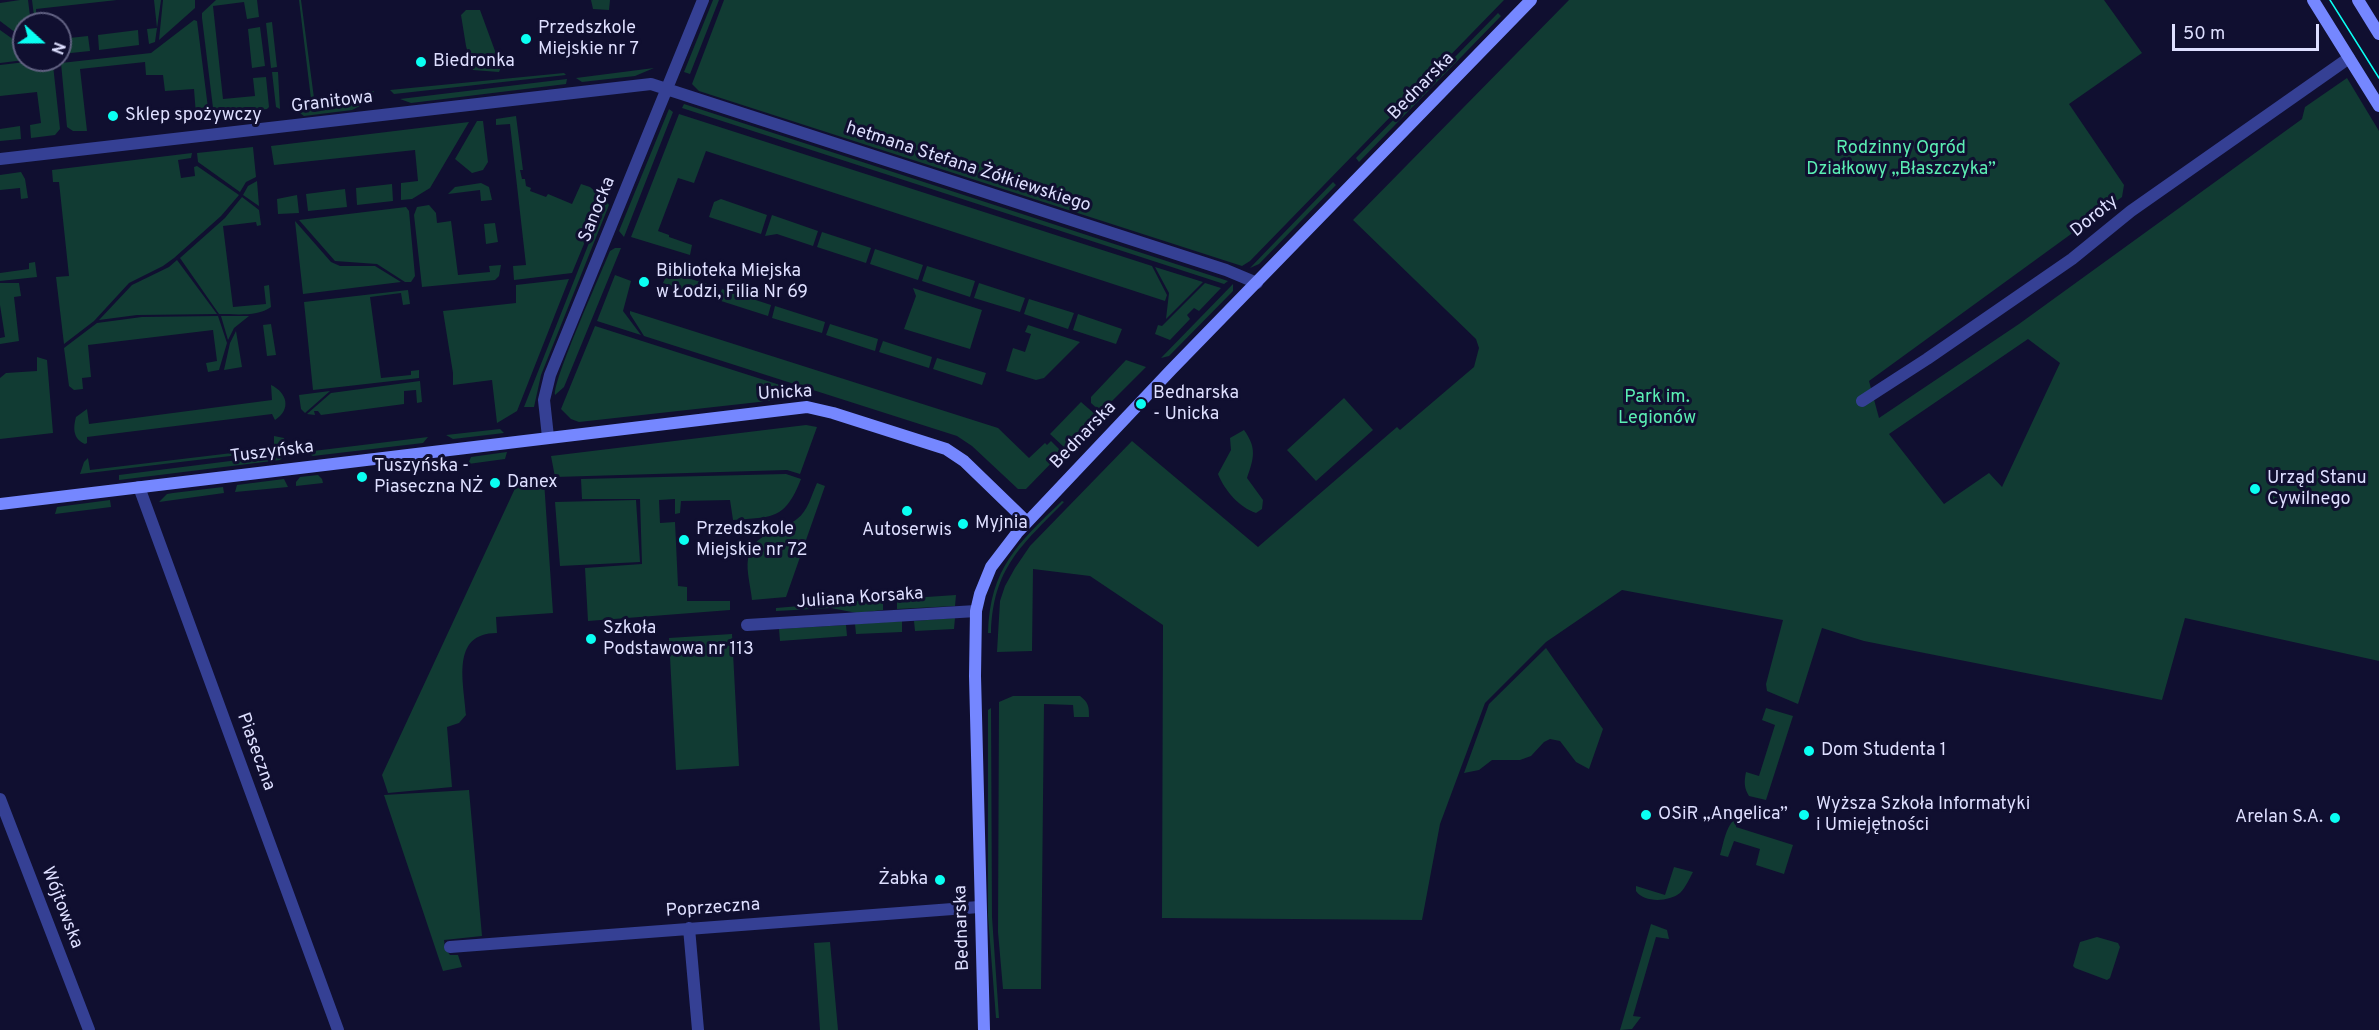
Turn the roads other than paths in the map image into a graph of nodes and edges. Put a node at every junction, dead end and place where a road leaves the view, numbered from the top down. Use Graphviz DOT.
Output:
graph roads {
  1 [pos="703,0"];
  2 [pos="2313,0"];
  3 [pos="2358,0"];
  4 [pos="1530,1"];
  5 [pos="2379,34"];
  6 [pos="2349,58"];
  7 [pos="667,89"];
  8 [pos="2379,106"];
  9 [pos="0,159"];
  10 [pos="1257,283"];
  11 [pos="1862,401"];
  12 [pos="548,437"];
  13 [pos="138,487"];
  14 [pos="0,504"];
  15 [pos="1027,522"];
  16 [pos="976,611"];
  17 [pos="747,625"];
  18 [pos="0,799"];
  19 [pos="980,907"];
  20 [pos="689,928"];
  21 [pos="450,947"];
  22 [pos="88,1030"];
  23 [pos="338,1030"];
  24 [pos="698,1030"];
  25 [pos="984,1030"];
  1 -- 7 [label="street, Sanocka"];
  2 -- 6 [label="street"];
  3 -- 5 [label="street"];
  4 -- 10 [label="street, Bednarska"];
  6 -- 8 [label="street"];
  6 -- 11 [label="street, Doroty"];
  7 -- 9 [label="street, Granitowa"];
  7 -- 10 [label="street, hetmana Stefana Żółkiewskiego"];
  7 -- 12 [label="street, Sanocka"];
  10 -- 15 [label="street, Bednarska"];
  12 -- 13 [label="street, Tuszyńska"];
  12 -- 15 [label="street, Unicka"];
  13 -- 14 [label="street, Tuszyńska"];
  13 -- 23 [label="street, Piaseczna"];
  15 -- 16 [label="street, Bednarska"];
  16 -- 17 [label="street, Juliana Korsaka"];
  16 -- 19 [label="street, Bednarska"];
  18 -- 22 [label="street, Wójtowska"];
  19 -- 20 [label="street, Poprzeczna"];
  19 -- 25 [label="street, Bednarska"];
  20 -- 21 [label="street, Poprzeczna"];
  20 -- 24 [label="street"];
}
